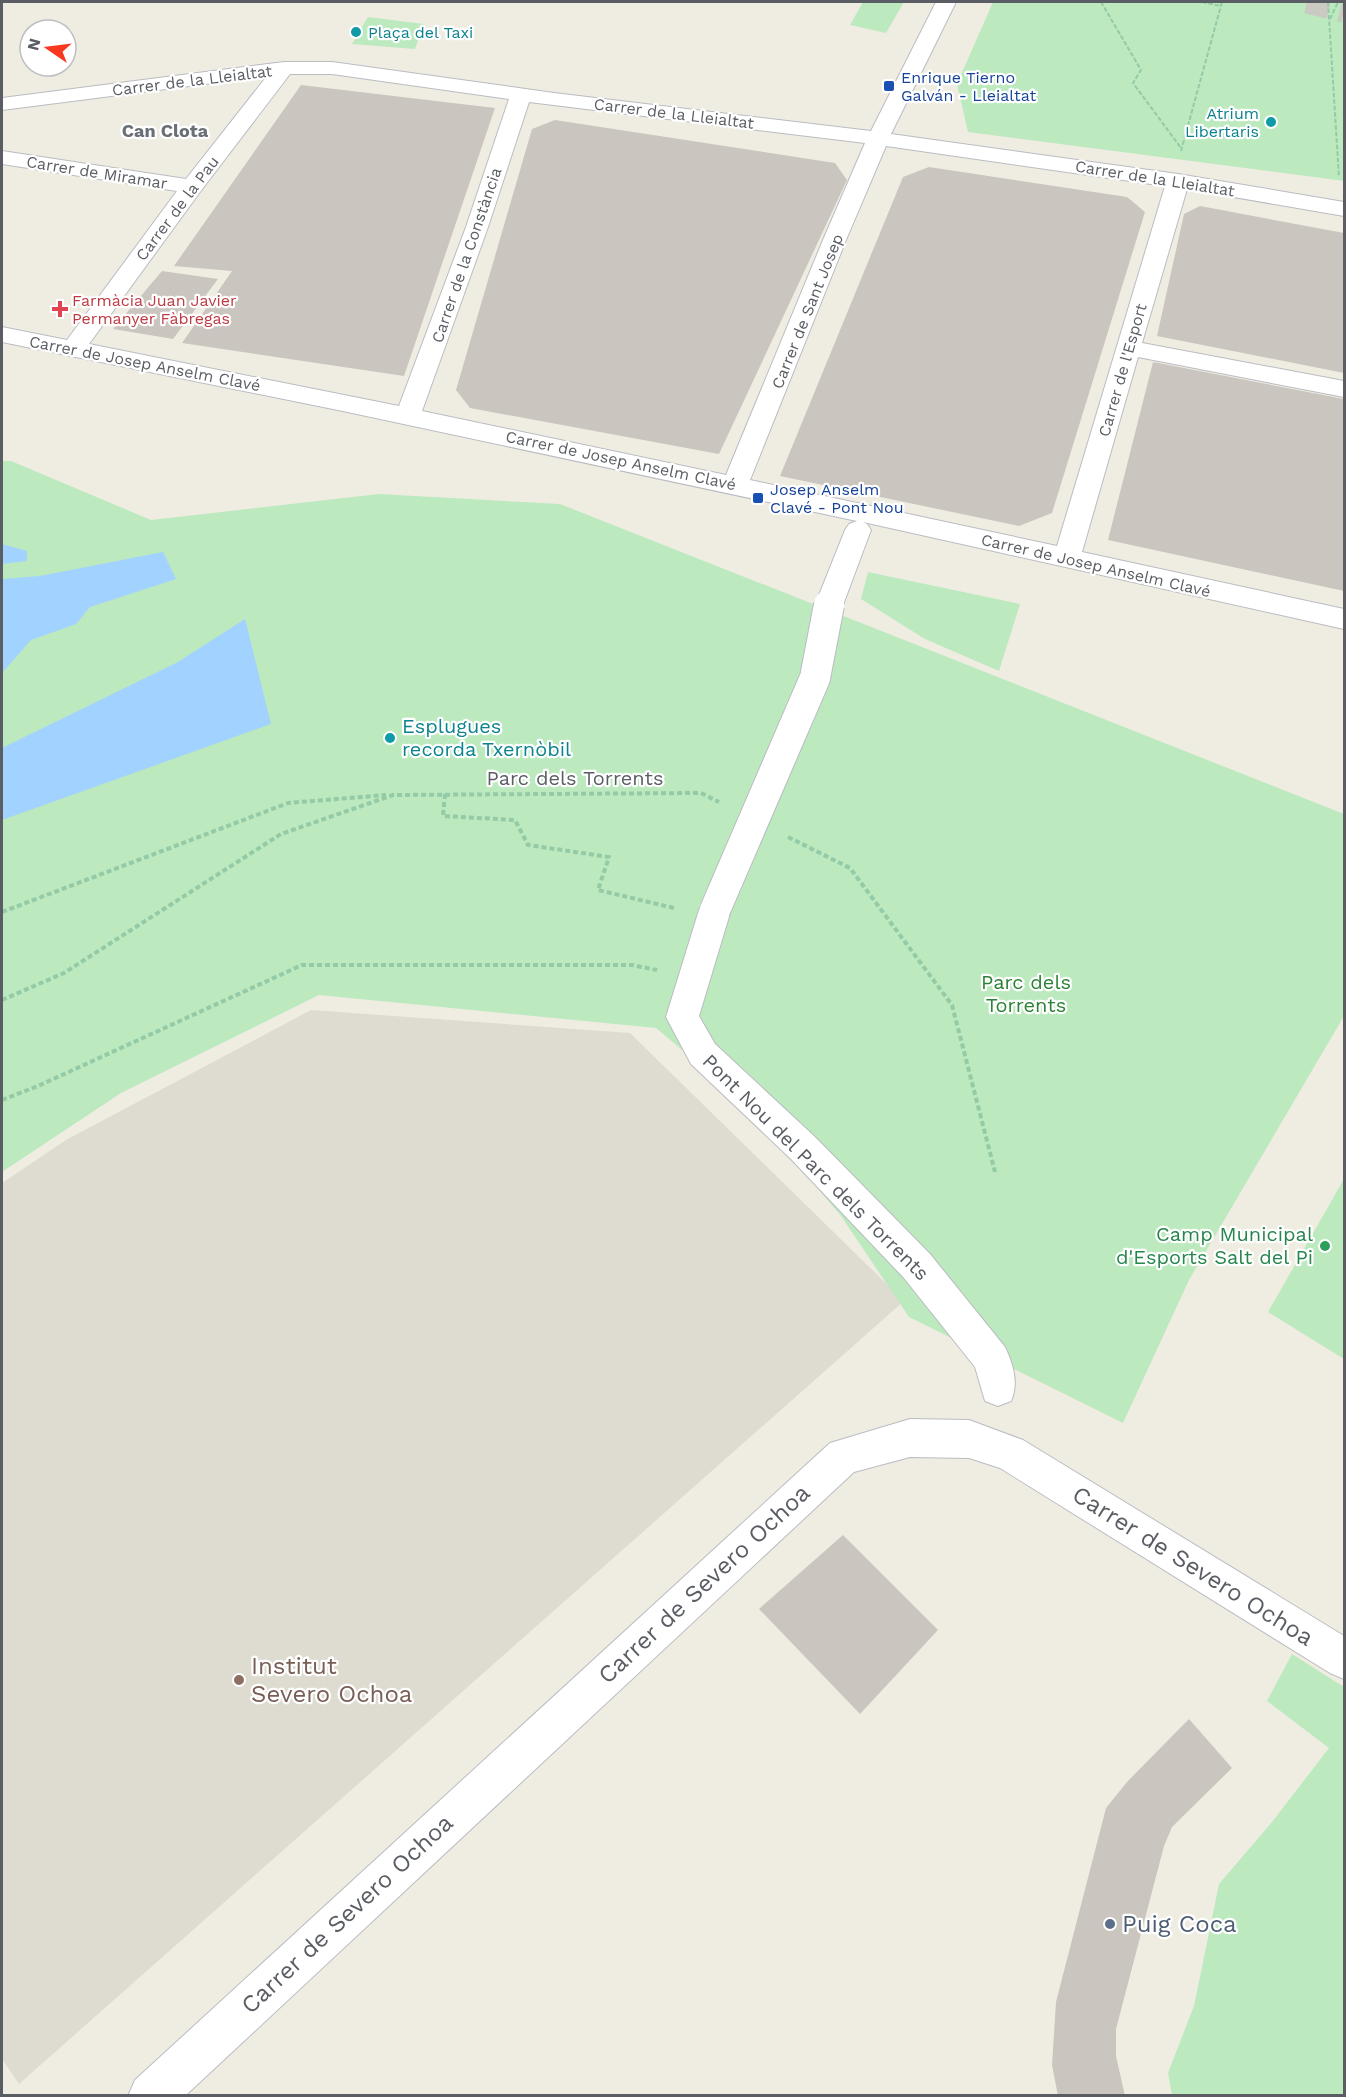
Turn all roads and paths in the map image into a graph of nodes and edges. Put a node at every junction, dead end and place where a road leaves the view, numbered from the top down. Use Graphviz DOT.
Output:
graph roads {
  1 [pos="946,2"];
  2 [pos="1101,2"];
  3 [pos="1202,2"];
  4 [pos="1328,2"];
  5 [pos="1338,2"];
  6 [pos="1221,4"];
  7 [pos="1329,20"];
  8 [pos="284,68"];
  9 [pos="521,94"];
  10 [pos="2,104"];
  11 [pos="878,138"];
  12 [pos="1181,148"];
  13 [pos="2,157"];
  14 [pos="1339,180"];
  15 [pos="1178,181"];
  16 [pos="192,187"];
  17 [pos="1344,209"];
  18 [pos="2,335"];
  19 [pos="1129,348"];
  20 [pos="73,349"];
  21 [pos="1344,389"];
  22 [pos="408,416"];
  23 [pos="735,484"];
  24 [pos="858,530"];
  25 [pos="1067,558"];
  26 [pos="1344,620"];
  27 [pos="445,794"];
  28 [pos="393,795"];
  29 [pos="722,803"];
  30 [pos="786,836"];
  31 [pos="666,904"];
  32 [pos="2,912"];
  33 [pos="696,978"];
  34 [pos="2,1000"];
  35 [pos="2,1100"];
  36 [pos="995,1172"];
  37 [pos="998,1388"];
  38 [pos="1344,1659"];
  39 [pos="151,2096"];
  1 -- 11 [label="street, Carrer de Sant Josep"];
  2 -- 12 [label="path"];
  3 -- 6 [label="path"];
  4 -- 7 [label="path"];
  5 -- 7 [label="path"];
  6 -- 12 [label="path"];
  7 -- 14 [label="path"];
  8 -- 9 [label="street, Carrer de la Lleialtat"];
  8 -- 10 [label="street, Carrer de la Lleialtat"];
  8 -- 16 [label="street, Carrer de la Pau"];
  9 -- 11 [label="street, Carrer de la Lleialtat"];
  9 -- 22 [label="street, Carrer de la Constància"];
  11 -- 15 [label="street, Carrer de la Lleialtat"];
  11 -- 23 [label="street, Carrer de Sant Josep"];
  12 -- 15 [label="path"];
  13 -- 16 [label="street, Carrer de Miramar"];
  15 -- 17 [label="street, Carrer de la Lleialtat"];
  15 -- 19 [label="street, Carrer de l'Esport"];
  16 -- 20 [label="street, Carrer de la Pau"];
  18 -- 20 [label="street, Carrer de Josep Anselm Clavé"];
  19 -- 21 [label="street"];
  19 -- 25 [label="street, Carrer de l'Esport"];
  20 -- 22 [label="street, Carrer de Josep Anselm Clavé"];
  22 -- 23 [label="street, Carrer de Josep Anselm Clavé"];
  23 -- 25 [label="street, Carrer de Josep Anselm Clavé"];
  24 -- 33 [label="street, Pont Nou del Parc dels Torrents, bridge"];
  25 -- 26 [label="street, Carrer de Josep Anselm Clavé"];
  27 -- 28 [label="path, Parc dels Torrents"];
  27 -- 29 [label="path, Parc dels Torrents"];
  27 -- 31 [label="path, Parc dels Torrents"];
  28 -- 32 [label="path, Parc dels Torrents"];
  28 -- 34 [label="path, Parc dels Torrents"];
  30 -- 36 [label="path"];
  33 -- 35 [label="path"];
  33 -- 37 [label="street, Pont Nou del Parc dels Torrents"];
  38 -- 39 [label="street, Carrer de Severo Ochoa"];
}
